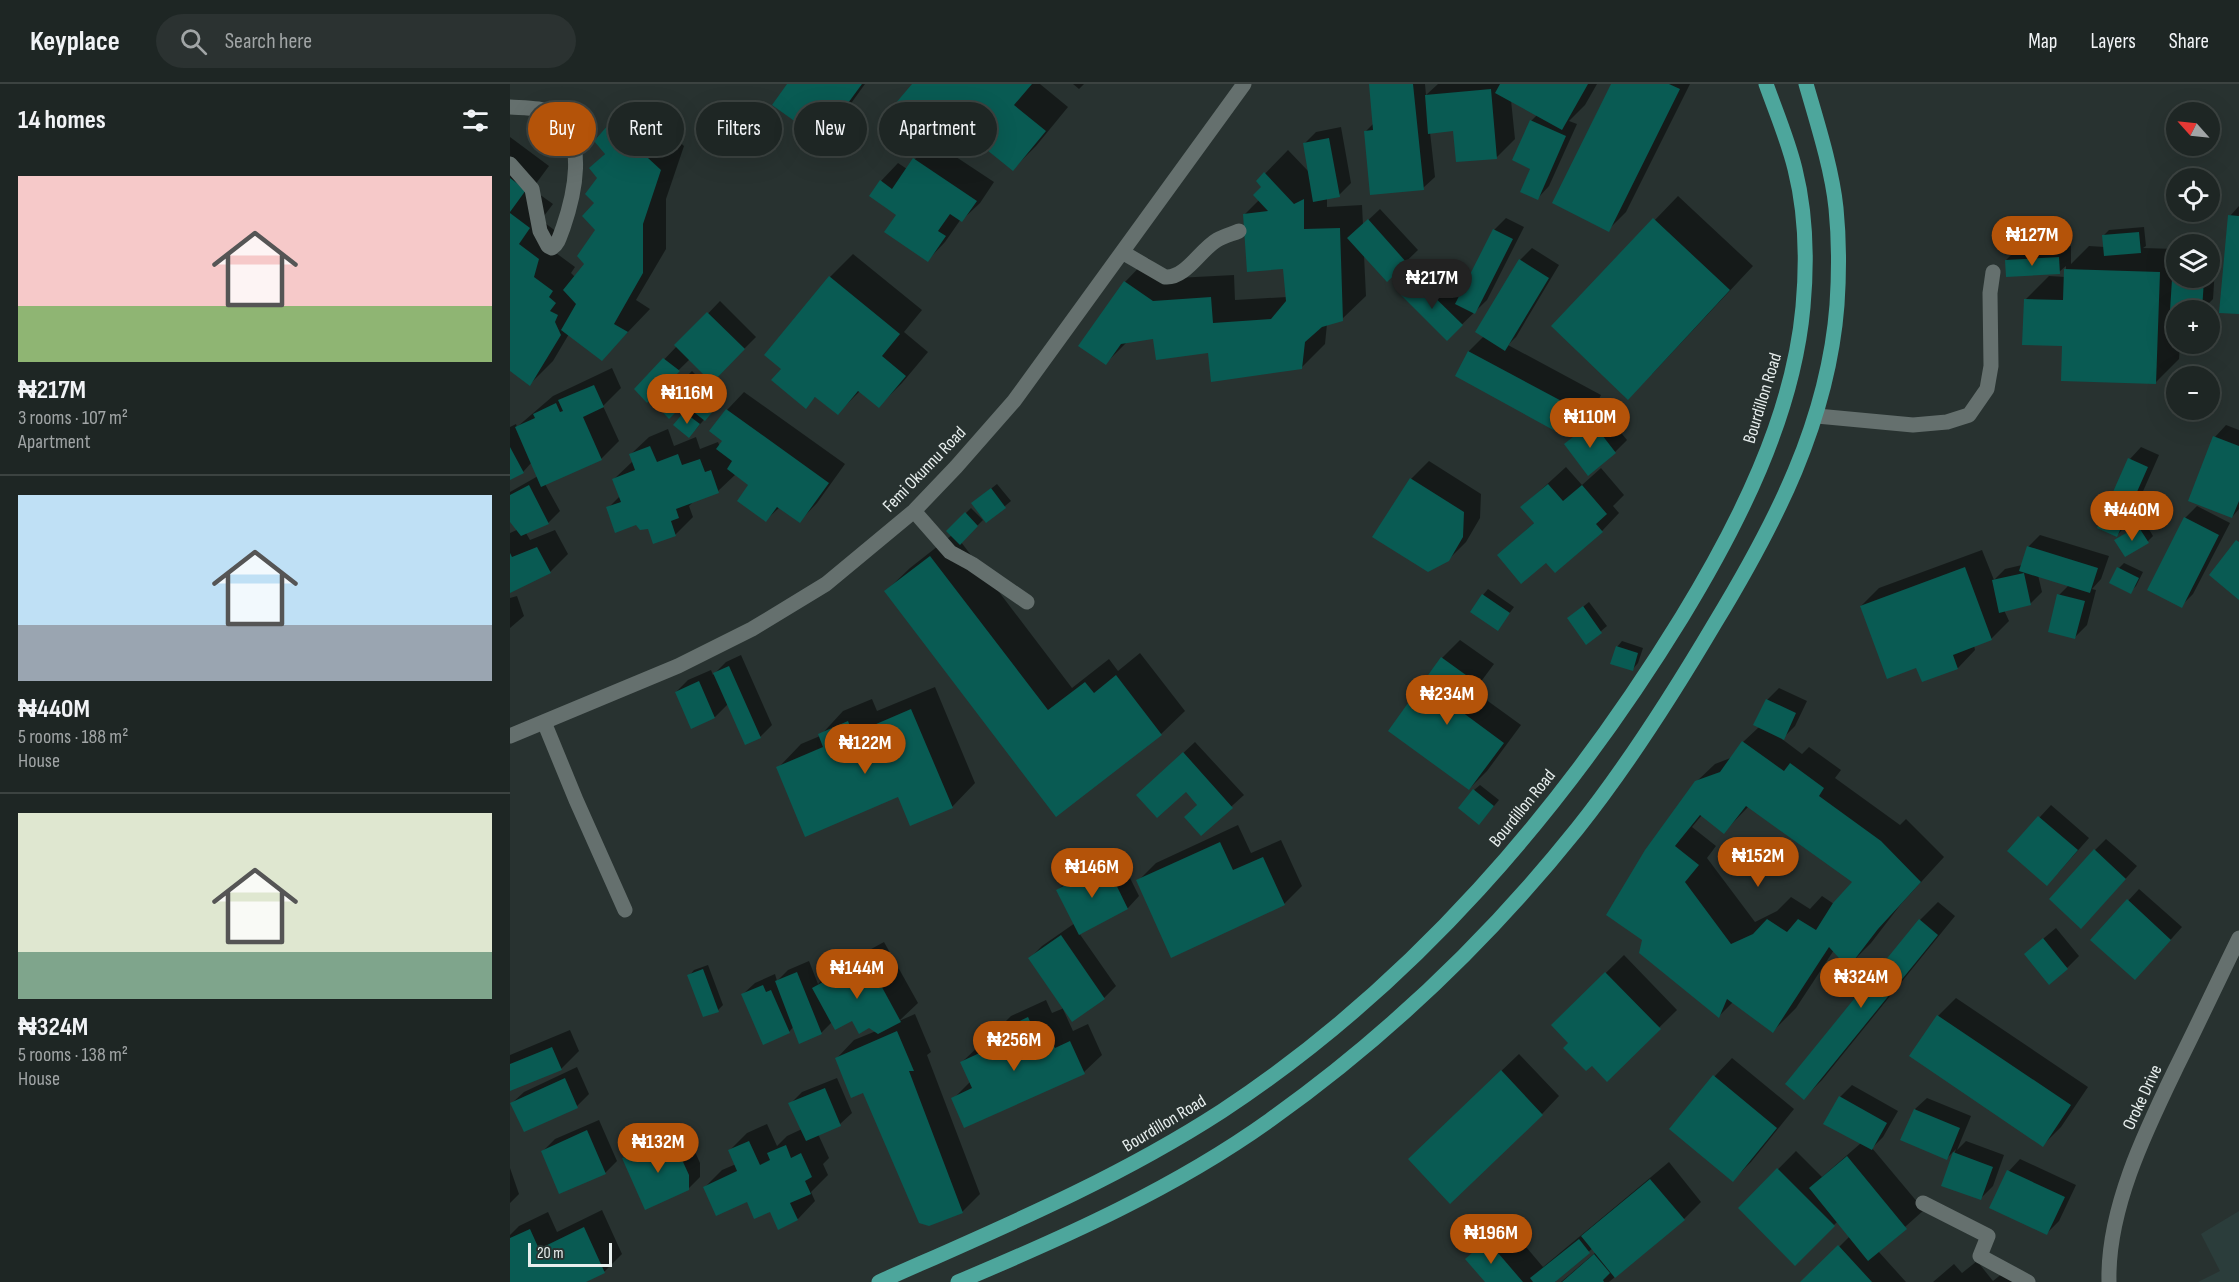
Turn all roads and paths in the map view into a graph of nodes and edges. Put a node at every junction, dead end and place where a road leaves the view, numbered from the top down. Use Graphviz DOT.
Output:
graph roads {
  1 [pos="1244,84"];
  2 [pos="1766,84"];
  3 [pos="1806,84"];
  4 [pos="510,107"];
  5 [pos="510,164"];
  6 [pos="1239,231"];
  7 [pos="1122,252"];
  8 [pos="1993,272"];
  9 [pos="1817,416"];
  10 [pos="914,511"];
  11 [pos="1027,602"];
  12 [pos="544,722"];
  13 [pos="510,736"];
  14 [pos="625,910"];
  15 [pos="2239,939"];
  16 [pos="1923,1203"];
  17 [pos="879,1282"];
  18 [pos="957,1282"];
  19 [pos="2028,1282"];
  20 [pos="2109,1282"];
  1 -- 7 [label="street, Femi Okunnu Road"];
  2 -- 17 [label="main road, Bourdillon Road"];
  3 -- 9 [label="main road"];
  4 -- 5 [label="street"];
  6 -- 7 [label="street"];
  7 -- 10 [label="street, Femi Okunnu Road"];
  8 -- 9 [label="street"];
  9 -- 18 [label="main road"];
  10 -- 11 [label="street"];
  10 -- 12 [label="street, Femi Okunnu Road"];
  12 -- 13 [label="street, Femi Okunnu Road"];
  12 -- 14 [label="street"];
  15 -- 20 [label="street, Oroke Drive"];
  16 -- 19 [label="street"];
}
